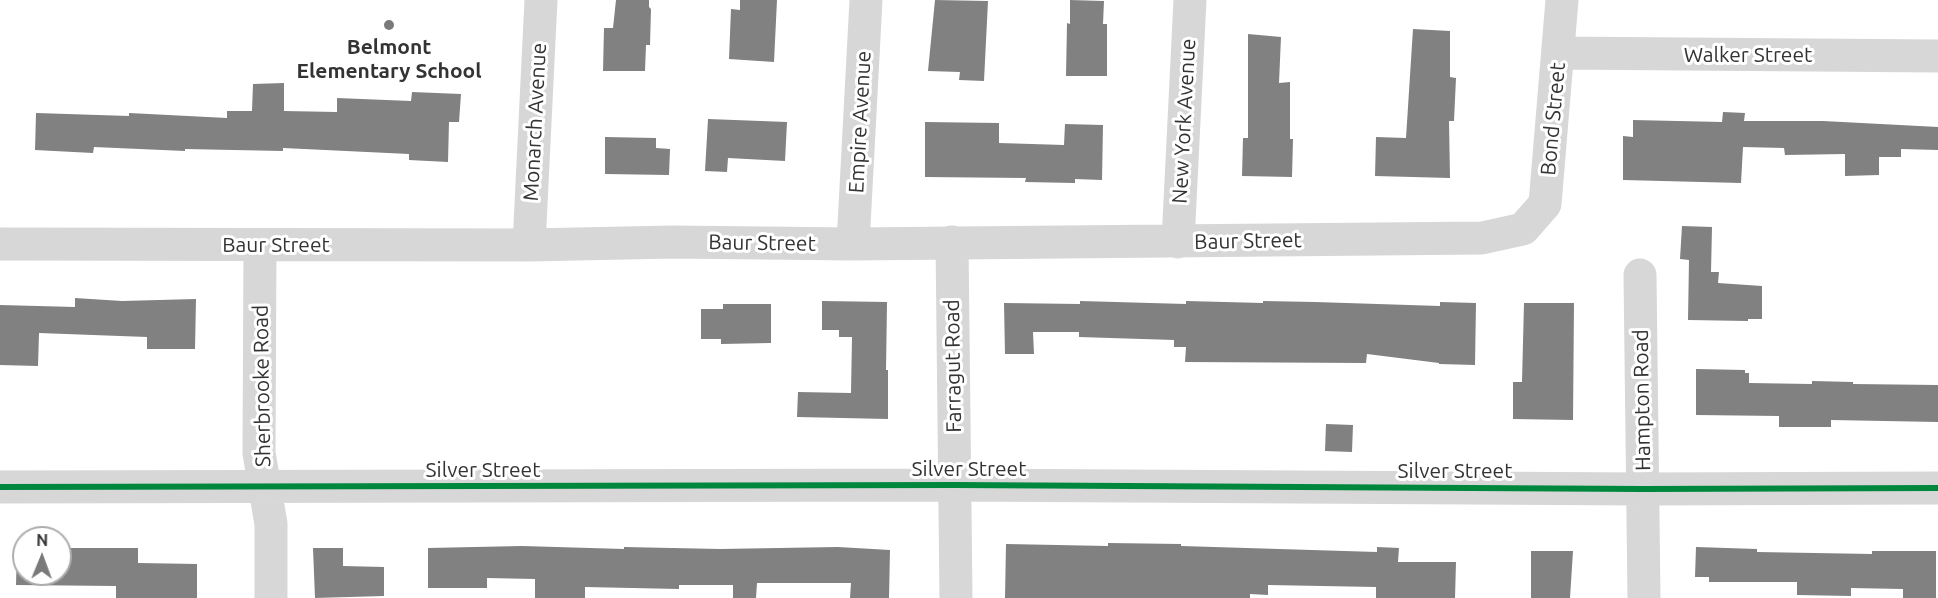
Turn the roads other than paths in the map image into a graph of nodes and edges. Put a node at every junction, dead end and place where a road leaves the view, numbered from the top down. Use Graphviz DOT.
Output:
graph roads {
  1 [pos="541,0"];
  2 [pos="866,0"];
  3 [pos="1190,0"];
  4 [pos="1562,0"];
  5 [pos="1559,53"];
  6 [pos="1938,56"];
  7 [pos="1523,229"];
  8 [pos="952,242"];
  9 [pos="1178,242"];
  10 [pos="0,244"];
  11 [pos="529,244"];
  12 [pos="853,244"];
  13 [pos="260,245"];
  14 [pos="1640,275"];
  15 [pos="954,485"];
  16 [pos="0,487"];
  17 [pos="265,488"];
  18 [pos="1938,488"];
  19 [pos="1643,489"];
  20 [pos="271,598"];
  21 [pos="956,598"];
  22 [pos="1644,598"];
  1 -- 11 [label="street, Monarch Avenue"];
  2 -- 12 [label="street, Empire Avenue"];
  3 -- 9 [label="street, New York Avenue"];
  4 -- 5 [label="street, Bond Street"];
  5 -- 6 [label="street, Walker Street"];
  5 -- 7 [label="street, Bond Street"];
  7 -- 9 [label="street, Baur Street"];
  8 -- 9 [label="street, Baur Street"];
  8 -- 12 [label="street, Baur Street"];
  8 -- 15 [label="street, Farragut Road"];
  10 -- 13 [label="street, Baur Street"];
  11 -- 12 [label="street, Baur Street"];
  11 -- 13 [label="street, Baur Street"];
  13 -- 17 [label="street, Sherbrooke Road"];
  14 -- 19 [label="street, Hampton Road"];
  15 -- 17 [label="street, Silver Street"];
  15 -- 19 [label="street, Silver Street"];
  15 -- 21 [label="street, Farragut Road"];
  16 -- 17 [label="street, Silver Street"];
  17 -- 20 [label="street, Sherbrooke Road"];
  18 -- 19 [label="street, Silver Street"];
  19 -- 22 [label="street, Hampton Road"];
}
